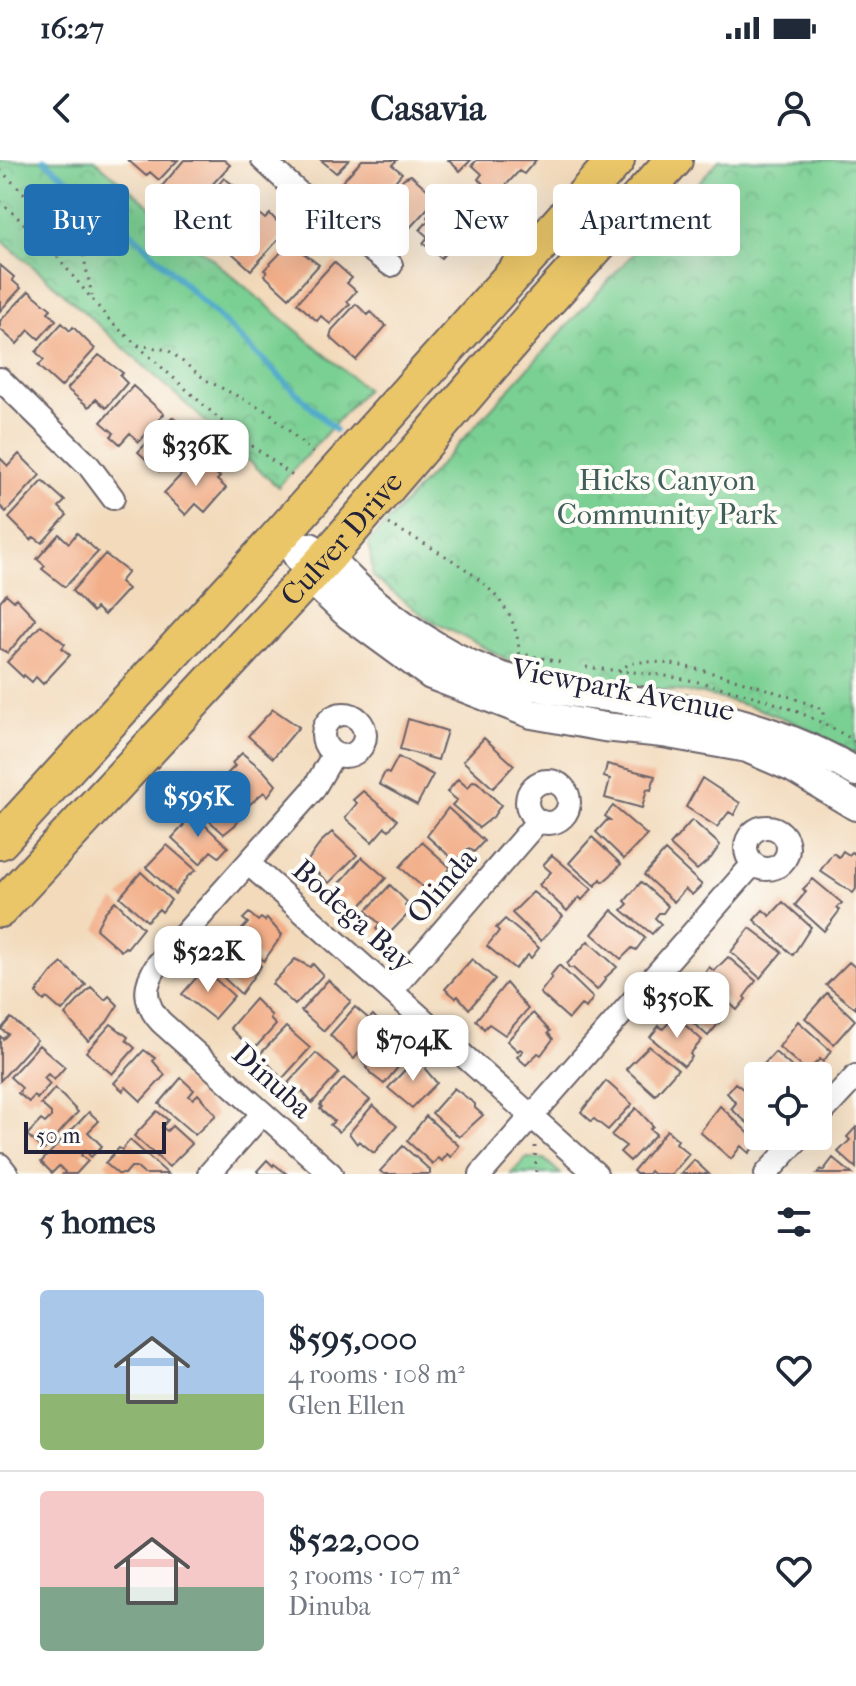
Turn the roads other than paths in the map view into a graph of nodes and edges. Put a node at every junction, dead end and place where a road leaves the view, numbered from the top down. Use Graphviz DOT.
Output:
graph roads {
  1 [pos="263,160"];
  2 [pos="616,160"];
  3 [pos="674,160"];
  4 [pos="391,265"];
  5 [pos="3,388"];
  6 [pos="113,498"];
  7 [pos="283,532"];
  8 [pos="326,568"];
  9 [pos="334,754"];
  10 [pos="856,772"];
  11 [pos="855,803"];
  12 [pos="538,821"];
  13 [pos="0,841"];
  14 [pos="248,863"];
  15 [pos="753,864"];
  16 [pos="0,909"];
  17 [pos="391,991"];
  18 [pos="854,1081"];
  19 [pos="832,1103"];
  20 [pos="263,1113"];
  21 [pos="533,1116"];
  22 [pos="788,1150"];
  23 [pos="0,1165"];
  24 [pos="7,1174"];
  25 [pos="209,1174"];
  26 [pos="331,1174"];
  27 [pos="481,1174"];
  28 [pos="596,1174"];
  29 [pos="766,1174"];
  1 -- 4 [label="street"];
  2 -- 7 [label="main road, Culver Drive"];
  3 -- 8 [label="main road, Culver Drive"];
  5 -- 6 [label="street"];
  7 -- 8 [label="street"];
  7 -- 13 [label="main road, Culver Drive"];
  8 -- 10 [label="street, Viewpark Avenue"];
  8 -- 11 [label="street, Viewpark Avenue"];
  8 -- 16 [label="main road, Culver Drive"];
  9 -- 14 [label="street"];
  12 -- 17 [label="street, Olinda"];
  14 -- 17 [label="street, Bodega Bay"];
  14 -- 20 [label="street, Dinuba"];
  15 -- 21 [label="street"];
  17 -- 21 [label="street, Bodega Bay"];
  18 -- 19 [label="street"];
  20 -- 25 [label="street"];
  20 -- 26 [label="street, Dinuba"];
  21 -- 27 [label="street"];
  21 -- 28 [label="street, Bodega Bay"];
  22 -- 29 [label="street"];
  23 -- 24 [label="street"];
}
